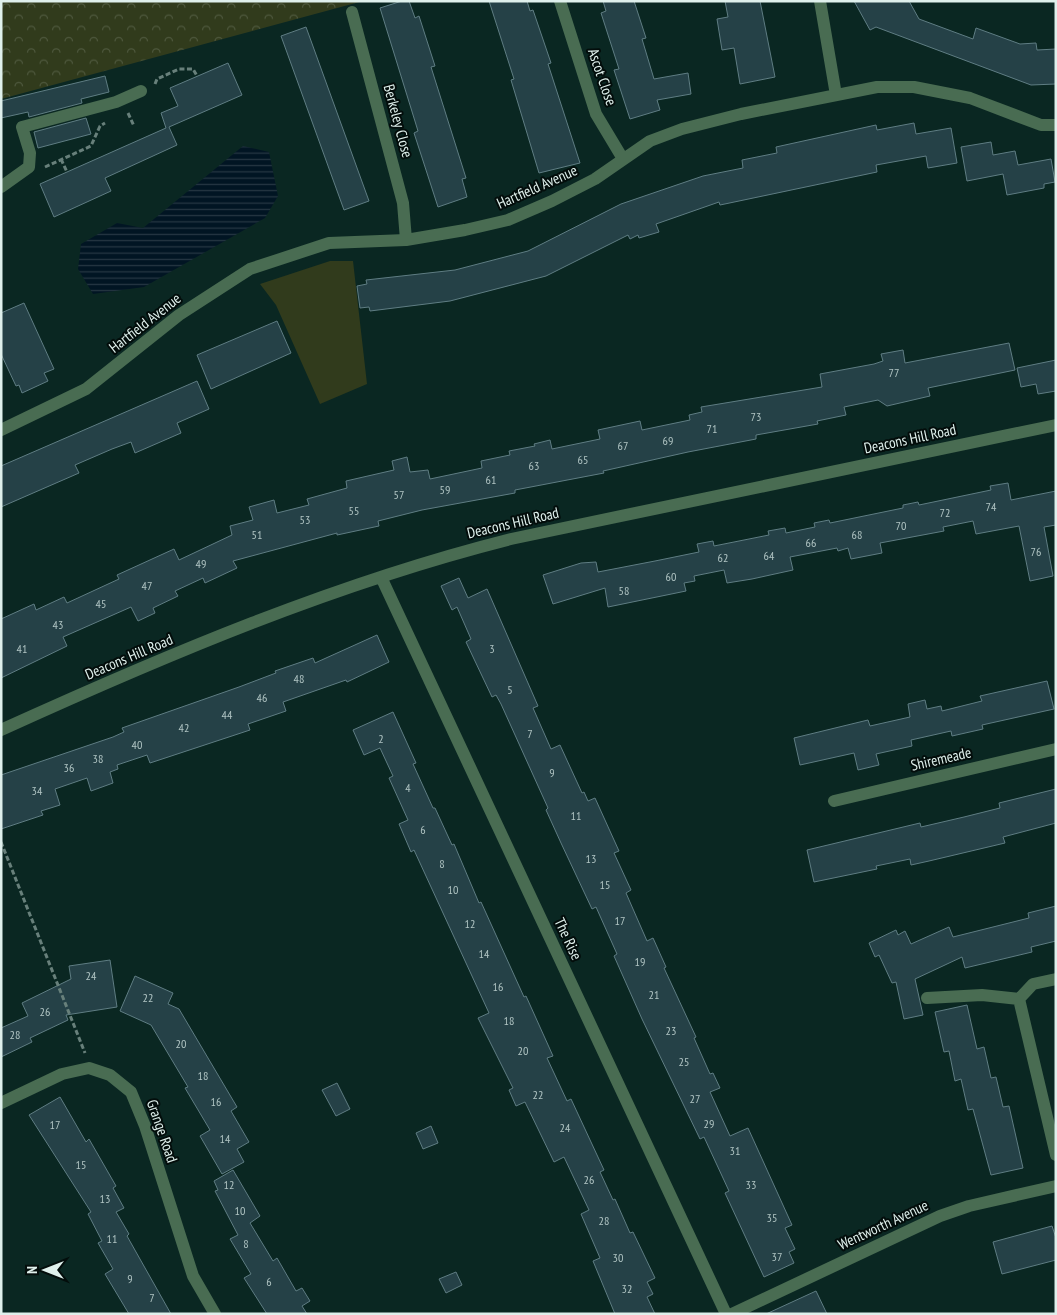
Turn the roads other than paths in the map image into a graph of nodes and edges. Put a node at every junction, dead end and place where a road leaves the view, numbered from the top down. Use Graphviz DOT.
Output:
graph roads {
  1 [pos="560,1"];
  2 [pos="820,1"];
  3 [pos="352,12"];
  4 [pos="141,91"];
  5 [pos="836,95"];
  6 [pos="1056,125"];
  7 [pos="623,159"];
  8 [pos="1,187"];
  9 [pos="406,240"];
  10 [pos="1056,425"];
  11 [pos="1,430"];
  12 [pos="381,577"];
  13 [pos="1,730"];
  14 [pos="1056,749"];
  15 [pos="834,801"];
  16 [pos="1056,979"];
  17 [pos="927,998"];
  18 [pos="1018,999"];
  19 [pos="1,1103"];
  20 [pos="1056,1155"];
  21 [pos="1056,1186"];
  22 [pos="215,1314"];
  23 [pos="726,1314"];
  24 [pos="732,1314"];
  1 -- 7 [label="street, Ascot Close"];
  2 -- 5 [label="street"];
  3 -- 9 [label="street, Berkeley Close"];
  4 -- 8 [label="street"];
  5 -- 6 [label="street, Hartfield Avenue"];
  5 -- 7 [label="street, Hartfield Avenue"];
  7 -- 9 [label="street, Hartfield Avenue"];
  9 -- 11 [label="street, Hartfield Avenue"];
  10 -- 12 [label="street, Deacons Hill Road"];
  12 -- 13 [label="street, Deacons Hill Road"];
  12 -- 23 [label="street, The Rise"];
  14 -- 15 [label="street, Shiremeade"];
  16 -- 18 [label="street"];
  17 -- 18 [label="street"];
  18 -- 20 [label="street"];
  19 -- 22 [label="street, Grange Road"];
  21 -- 24 [label="street, Wentworth Avenue"];
}
